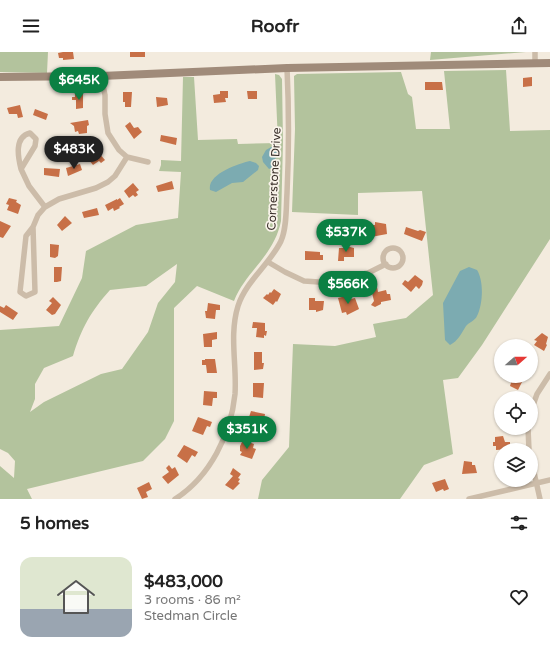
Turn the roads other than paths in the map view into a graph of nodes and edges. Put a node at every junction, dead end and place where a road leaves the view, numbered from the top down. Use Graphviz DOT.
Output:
graph roads {
  1 [pos="535,52"];
  2 [pos="535,63"];
  3 [pos="550,63"];
  4 [pos="287,68"];
  5 [pos="101,76"];
  6 [pos="0,77"];
  7 [pos="127,157"];
  8 [pos="148,162"];
  9 [pos="22,169"];
  10 [pos="45,207"];
  11 [pos="33,227"];
  12 [pos="268,262"];
  13 [pos="386,264"];
  14 [pos="550,374"];
  15 [pos="538,392"];
  16 [pos="550,480"];
  17 [pos="538,483"];
  18 [pos="519,487"];
  19 [pos="537,487"];
  20 [pos="175,499"];
  21 [pos="469,499"];
  22 [pos="540,499"];
  1 -- 2 [label="street"];
  2 -- 3 [label="main road"];
  2 -- 4 [label="main road"];
  4 -- 5 [label="main road"];
  4 -- 12 [label="street, Cornerstone Drive"];
  5 -- 6 [label="main road"];
  5 -- 7 [label="street"];
  7 -- 8 [label="street"];
  7 -- 10 [label="street"];
  9 -- 9 [label="street"];
  9 -- 10 [label="street"];
  10 -- 11 [label="street"];
  11 -- 11 [label="street"];
  12 -- 13 [label="street"];
  12 -- 20 [label="street, Cornerstone Drive"];
  14 -- 15 [label="street"];
  16 -- 17 [label="street"];
  18 -- 21 [label="street"];
  19 -- 22 [label="street"];
}
